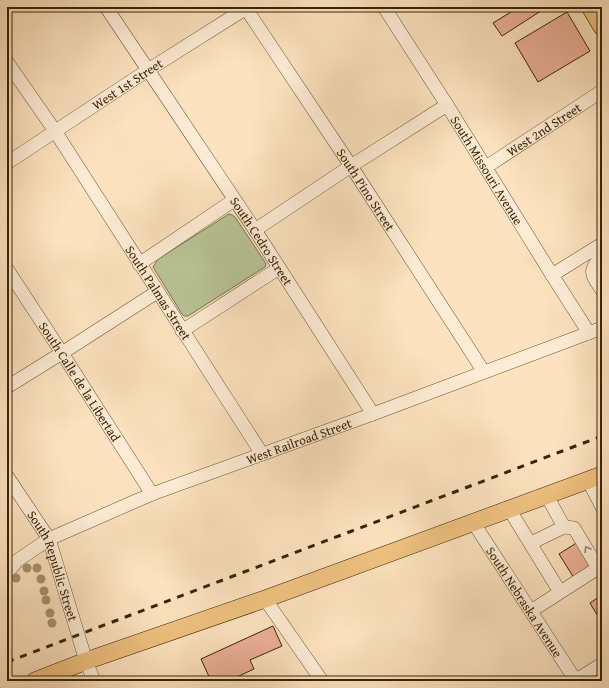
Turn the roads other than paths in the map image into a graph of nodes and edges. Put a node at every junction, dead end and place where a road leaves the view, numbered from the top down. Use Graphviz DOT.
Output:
graph roads {
  1 [pos="106,7"];
  2 [pos="246,7"];
  3 [pos="384,7"];
  4 [pos="590,7"];
  5 [pos="602,28"];
  6 [pos="7,62"];
  7 [pos="148,70"];
  8 [pos="602,91"];
  9 [pos="447,105"];
  10 [pos="55,132"];
  11 [pos="7,163"];
  12 [pos="351,166"];
  13 [pos="486,167"];
  14 [pos="234,200"];
  15 [pos="255,230"];
  16 [pos="602,244"];
  17 [pos="602,256"];
  18 [pos="139,264"];
  19 [pos="279,268"];
  20 [pos="7,269"];
  21 [pos="552,275"];
  22 [pos="602,290"];
  23 [pos="157,292"];
  24 [pos="602,328"];
  25 [pos="182,331"];
  26 [pos="589,333"];
  27 [pos="62,354"];
  28 [pos="484,372"];
  29 [pos="7,387"];
  30 [pos="373,414"];
  31 [pos="262,454"];
  32 [pos="7,476"];
  33 [pos="595,478"];
  34 [pos="152,494"];
  35 [pos="547,496"];
  36 [pos="602,507"];
  37 [pos="510,509"];
  38 [pos="473,522"];
  39 [pos="564,526"];
  40 [pos="49,539"];
  41 [pos="531,543"];
  42 [pos="7,573"];
  43 [pos="560,592"];
  44 [pos="265,599"];
  45 [pos="531,611"];
  46 [pos="86,661"];
  47 [pos="602,664"];
  48 [pos="35,681"];
  49 [pos="94,681"];
  50 [pos="322,681"];
  51 [pos="576,681"];
  1 -- 7 [label="street, South Cedro Street"];
  2 -- 7 [label="street, West 1st Street"];
  2 -- 12 [label="street, South Pino Street"];
  3 -- 9 [label="street, South Missouri Avenue"];
  4 -- 5 [label="main road"];
  6 -- 10 [label="street, South Palmas Street"];
  7 -- 10 [label="street, West 1st Street"];
  7 -- 14 [label="street, South Cedro Street"];
  8 -- 13 [label="street, West 2nd Street"];
  9 -- 12 [label="street"];
  9 -- 13 [label="street, South Missouri Avenue"];
  10 -- 11 [label="street, West 1st Street"];
  10 -- 18 [label="street, South Palmas Street"];
  12 -- 15 [label="street"];
  12 -- 28 [label="street, South Pino Street"];
  13 -- 21 [label="street, South Missouri Avenue"];
  14 -- 15 [label="street, South Cedro Street"];
  14 -- 18 [label="street"];
  15 -- 19 [label="street, South Cedro Street"];
  16 -- 21 [label="street"];
  17 -- 22 [label="street"];
  18 -- 23 [label="street, South Palmas Street"];
  19 -- 25 [label="street"];
  19 -- 30 [label="street, South Cedro Street"];
  20 -- 27 [label="street, South Calle de la Libertad"];
  21 -- 26 [label="street, South Missouri Avenue"];
  23 -- 25 [label="street, South Palmas Street"];
  23 -- 27 [label="street"];
  24 -- 26 [label="street, West Railroad Street"];
  25 -- 31 [label="street, South Palmas Street"];
  26 -- 28 [label="street, West Railroad Street"];
  27 -- 29 [label="street"];
  27 -- 34 [label="street, South Calle de la Libertad"];
  28 -- 30 [label="street, West Railroad Street"];
  30 -- 31 [label="street, West Railroad Street"];
  31 -- 34 [label="street, West Railroad Street"];
  32 -- 40 [label="street, South Republic Street"];
  33 -- 35 [label="main road"];
  33 -- 36 [label="street"];
  34 -- 40 [label="street, West Railroad Street"];
  35 -- 37 [label="main road"];
  35 -- 39 [label="street"];
  37 -- 38 [label="main road"];
  37 -- 41 [label="street"];
  38 -- 44 [label="main road"];
  38 -- 45 [label="street, South Nebraska Avenue"];
  39 -- 41 [label="street"];
  43 -- 39 [label="street, one-way"];
  40 -- 42 [label="street, West Railroad Street"];
  40 -- 46 [label="street, South Republic Street"];
  41 -- 43 [label="street"];
  43 -- 45 [label="street"];
  44 -- 46 [label="main road"];
  44 -- 50 [label="street"];
  45 -- 51 [label="street, South Nebraska Avenue"];
  46 -- 48 [label="main road"];
  46 -- 49 [label="street, South Republic Street"];
  47 -- 51 [label="street"];
}
